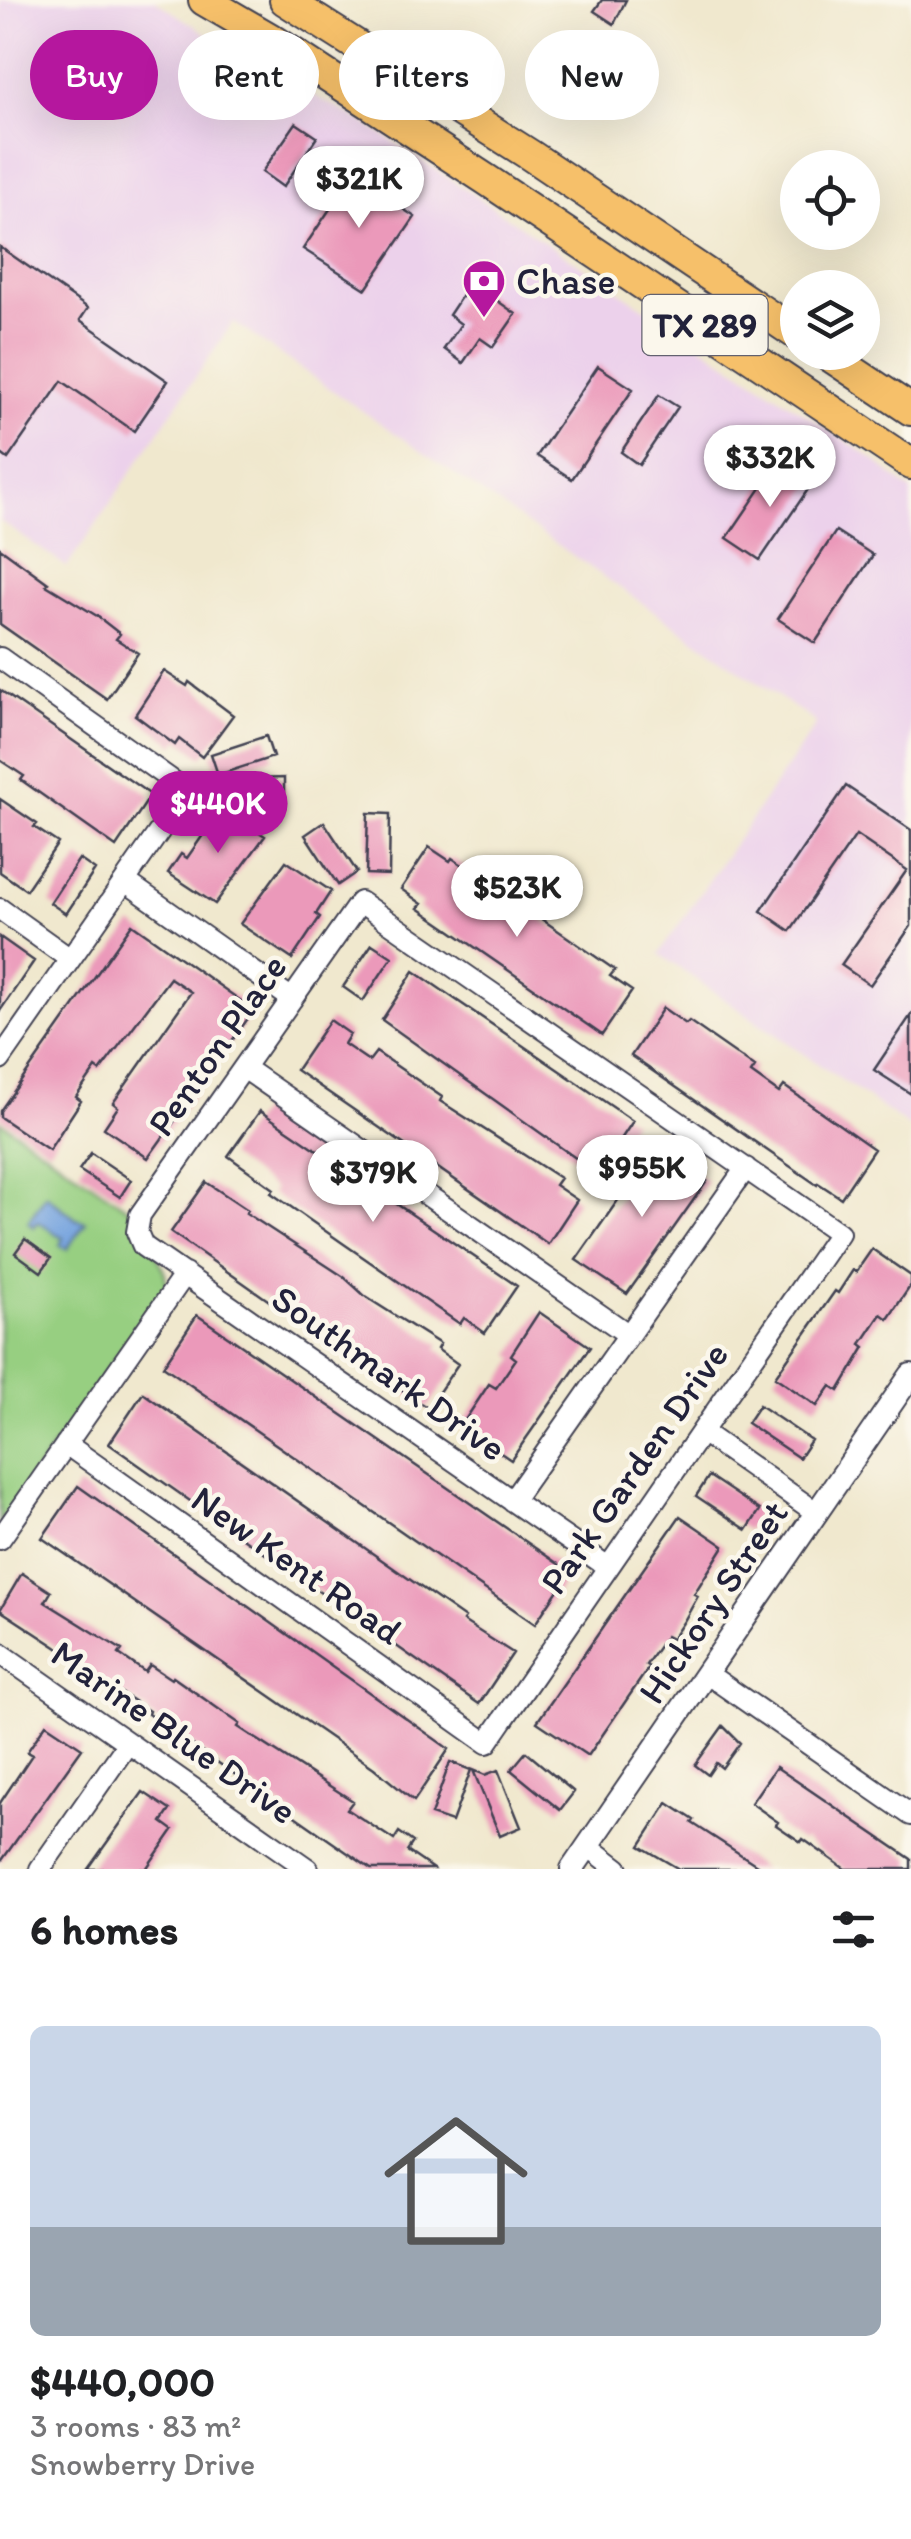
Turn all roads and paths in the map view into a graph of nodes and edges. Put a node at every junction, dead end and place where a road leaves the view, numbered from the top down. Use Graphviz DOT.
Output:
graph roads {
  1 [pos="204,0"];
  2 [pos="297,3"];
  3 [pos="255,30"];
  4 [pos="282,30"];
  5 [pos="319,71"];
  6 [pos="780,323"];
  7 [pos="851,370"];
  8 [pos="911,410"];
  9 [pos="911,464"];
  10 [pos="0,658"];
  11 [pos="124,882"];
  12 [pos="0,909"];
  13 [pos="70,959"];
  14 [pos="292,1000"];
  15 [pos="0,1060"];
  16 [pos="244,1068"];
  17 [pos="746,1168"];
  18 [pos="137,1232"];
  19 [pos="185,1274"];
  20 [pos="629,1335"];
  21 [pos="911,1376"];
  22 [pos="702,1432"];
  23 [pos="66,1444"];
  24 [pos="512,1501"];
  25 [pos="816,1513"];
  26 [pos="0,1539"];
  27 [pos="608,1567"];
  28 [pos="0,1653"];
  29 [pos="706,1674"];
  30 [pos="128,1743"];
  31 [pos="487,1744"];
  32 [pos="911,1815"];
  33 [pos="588,1846"];
  34 [pos="40,1869"];
  35 [pos="306,1869"];
  36 [pos="572,1869"];
  37 [pos="618,1869"];
  1 -- 3 [label="main road, TX 289"];
  2 -- 4 [label="street"];
  2 -- 6 [label="main road, TX 289"];
  5 -- 9 [label="main road, TX 289"];
  7 -- 8 [label="main road"];
  10 -- 11 [label="street"];
  11 -- 13 [label="street"];
  11 -- 14 [label="street"];
  12 -- 13 [label="street"];
  13 -- 15 [label="street"];
  14 -- 16 [label="street, Penton Place"];
  14 -- 17 [label="street, Penton Place"];
  16 -- 18 [label="street, Penton Place"];
  16 -- 20 [label="street"];
  17 -- 20 [label="street"];
  17 -- 22 [label="street, Park Garden Drive"];
  18 -- 19 [label="street, Southmark Drive"];
  19 -- 23 [label="street"];
  19 -- 24 [label="street, Southmark Drive"];
  20 -- 24 [label="street"];
  21 -- 25 [label="street, Hickory Street"];
  22 -- 25 [label="street"];
  22 -- 27 [label="street, Park Garden Drive"];
  23 -- 26 [label="street"];
  23 -- 31 [label="street, New Kent Road"];
  24 -- 27 [label="street, Southmark Drive"];
  25 -- 29 [label="street, Hickory Street"];
  27 -- 31 [label="street, Park Garden Drive"];
  28 -- 30 [label="street, Marine Blue Drive"];
  29 -- 32 [label="street"];
  29 -- 33 [label="street, Hickory Street"];
  30 -- 34 [label="street"];
  30 -- 35 [label="street, Marine Blue Drive"];
  33 -- 36 [label="street, Hickory Street"];
  33 -- 37 [label="street"];
}
